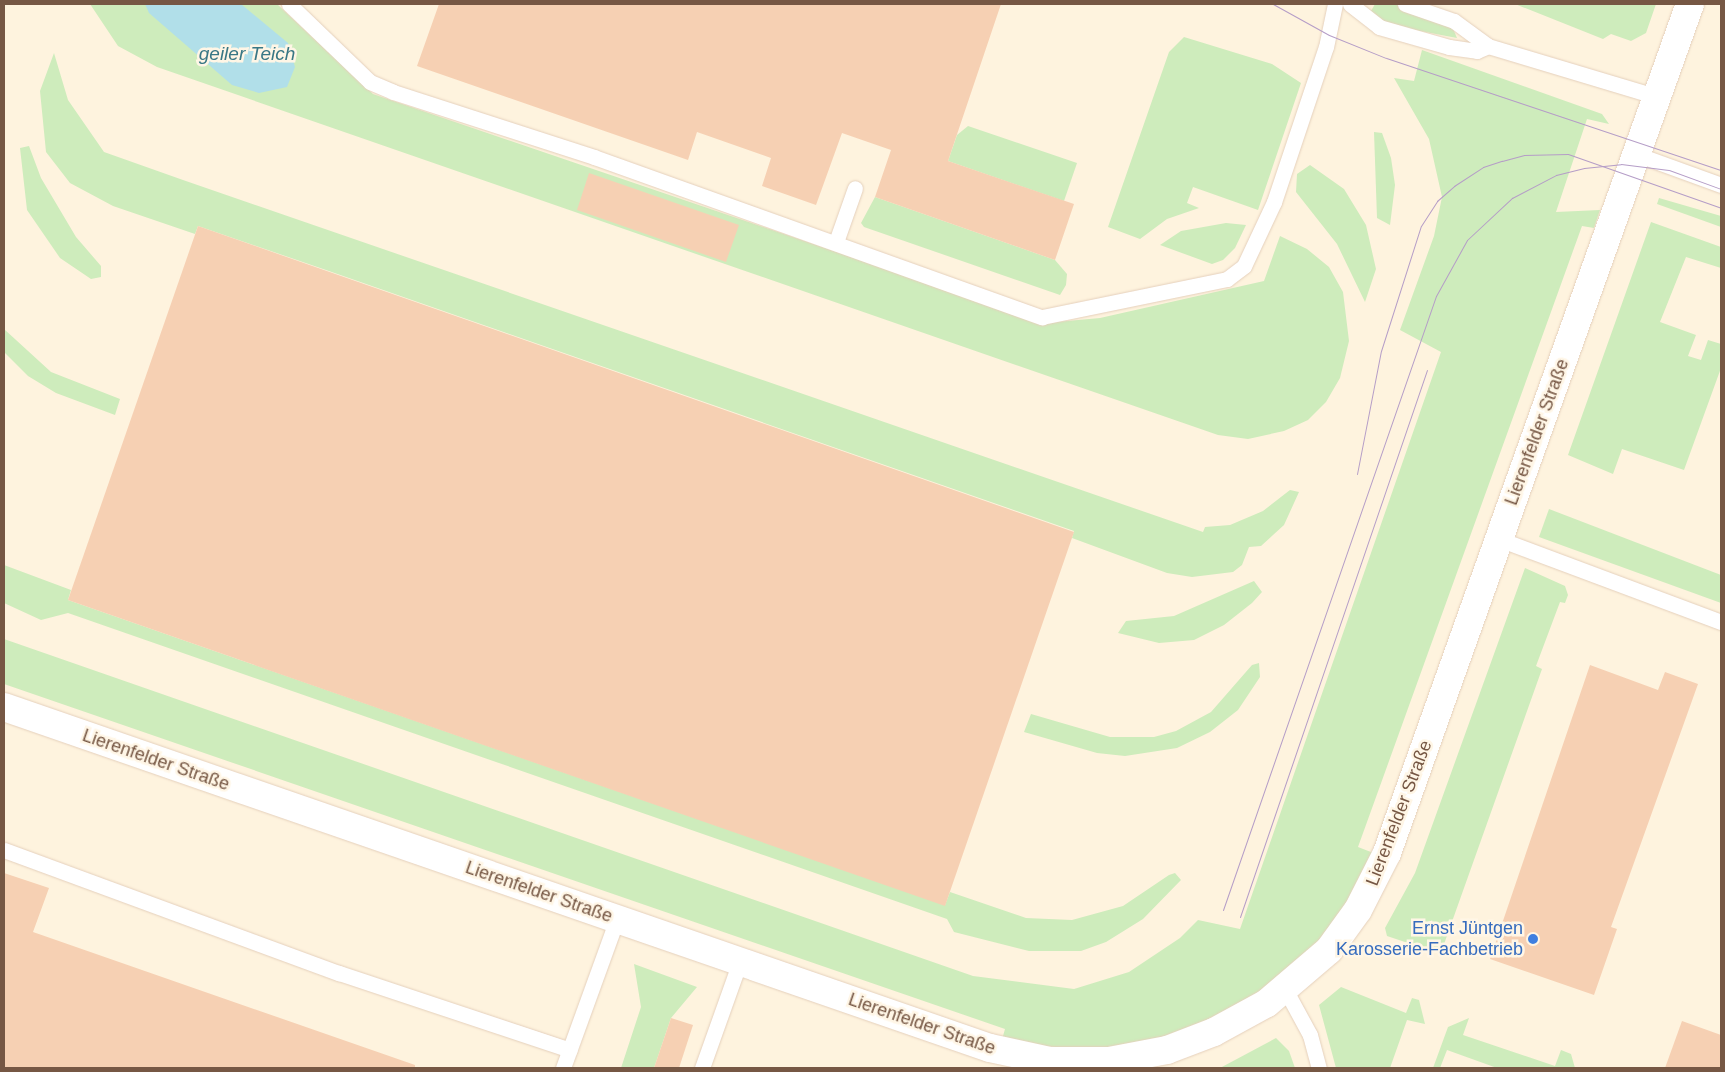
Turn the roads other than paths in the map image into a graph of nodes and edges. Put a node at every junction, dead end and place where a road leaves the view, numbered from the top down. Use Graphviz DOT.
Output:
graph roads {
  1 [pos="289,4"];
  2 [pos="1335,4"];
  3 [pos="1350,4"];
  4 [pos="1405,4"];
  5 [pos="1690,4"];
  6 [pos="1488,46"];
  7 [pos="1658,97"];
  8 [pos="1636,154"];
  9 [pos="1721,185"];
  10 [pos="855,188"];
  11 [pos="836,242"];
  12 [pos="1499,540"];
  13 [pos="1721,622"];
  14 [pos="4,707"];
  15 [pos="4,850"];
  16 [pos="617,920"];
  17 [pos="740,961"];
  18 [pos="1285,990"];
  19 [pos="570,1050"];
  20 [pos="1109,1065"];
  21 [pos="564,1068"];
  22 [pos="702,1068"];
  23 [pos="1318,1068"];
  1 -- 11 [label="lane"];
  2 -- 11 [label="lane"];
  3 -- 6 [label="lane"];
  4 -- 6 [label="lane"];
  5 -- 7 [label="street, Lierenfelder Straße"];
  6 -- 7 [label="lane"];
  7 -- 8 [label="street, Lierenfelder Straße"];
  8 -- 9 [label="lane"];
  8 -- 12 [label="street, Lierenfelder Straße"];
  10 -- 11 [label="lane"];
  12 -- 13 [label="lane"];
  12 -- 18 [label="street, Lierenfelder Straße"];
  14 -- 16 [label="street, Lierenfelder Straße"];
  15 -- 19 [label="lane"];
  16 -- 17 [label="street, Lierenfelder Straße"];
  16 -- 19 [label="lane"];
  17 -- 20 [label="street, Lierenfelder Straße"];
  17 -- 22 [label="lane"];
  18 -- 20 [label="street, Lierenfelder Straße"];
  18 -- 23 [label="lane"];
  19 -- 21 [label="lane"];
}
